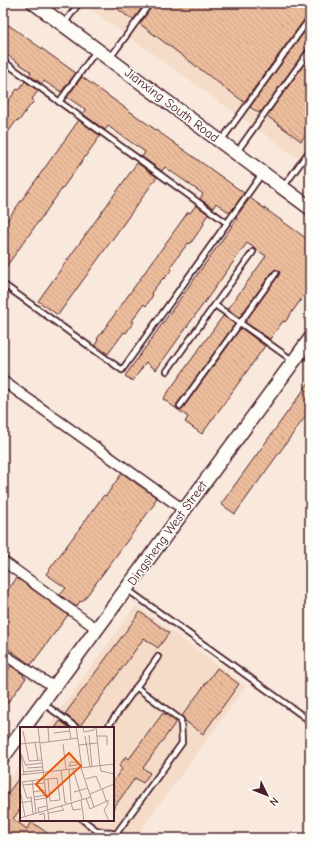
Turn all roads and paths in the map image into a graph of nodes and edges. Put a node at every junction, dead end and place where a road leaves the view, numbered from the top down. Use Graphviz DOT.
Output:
graph roads {
  1 [pos="79,3"];
  2 [pos="150,3"];
  3 [pos="39,4"];
  4 [pos="310,18"];
  5 [pos="63,25"];
  6 [pos="97,50"];
  7 [pos="310,50"];
  8 [pos="110,59"];
  9 [pos="3,61"];
  10 [pos="59,102"];
  11 [pos="221,141"];
  12 [pos="310,150"];
  13 [pos="236,153"];
  14 [pos="263,173"];
  15 [pos="283,188"];
  16 [pos="310,208"];
  17 [pos="227,223"];
  18 [pos="253,252"];
  19 [pos="276,272"];
  20 [pos="3,284"];
  21 [pos="215,305"];
  22 [pos="240,323"];
  23 [pos="310,338"];
  24 [pos="293,361"];
  25 [pos="167,371"];
  26 [pos="3,381"];
  27 [pos="180,406"];
  28 [pos="184,510"];
  29 [pos="3,561"];
  30 [pos="126,589"];
  31 [pos="97,629"];
  32 [pos="3,654"];
  33 [pos="158,657"];
  34 [pos="54,687"];
  35 [pos="136,687"];
  36 [pos="43,703"];
  37 [pos="310,721"];
  38 [pos="25,727"];
  39 [pos="76,727"];
  40 [pos="108,727"];
  41 [pos="20,734"];
  42 [pos="3,758"];
  43 [pos="84,821"];
  1 -- 5 [label="lane"];
  2 -- 8 [label="lane"];
  3 -- 5 [label="main road, Jianxing South Road"];
  4 -- 11 [label="lane"];
  5 -- 6 [label="main road, Jianxing South Road"];
  6 -- 8 [label="main road, Jianxing South Road"];
  6 -- 10 [label="lane"];
  7 -- 13 [label="lane"];
  8 -- 11 [label="main road, Jianxing South Road"];
  9 -- 10 [label="lane"];
  10 -- 17 [label="lane"];
  11 -- 13 [label="main road, Jianxing South Road"];
  12 -- 15 [label="lane"];
  13 -- 14 [label="main road, Jianxing South Road"];
  14 -- 15 [label="main road, Jianxing South Road"];
  14 -- 17 [label="lane"];
  15 -- 16 [label="main road, Jianxing South Road"];
  17 -- 20 [label="lane"];
  18 -- 21 [label="lane"];
  19 -- 22 [label="lane"];
  21 -- 22 [label="lane"];
  21 -- 25 [label="lane"];
  22 -- 24 [label="lane"];
  22 -- 27 [label="lane"];
  23 -- 24 [label="main road, Dingsheng West Street"];
  24 -- 28 [label="main road, Dingsheng West Street"];
  26 -- 28 [label="street"];
  28 -- 30 [label="main road, Dingsheng West Street"];
  29 -- 31 [label="street"];
  30 -- 31 [label="main road, Dingsheng West Street"];
  30 -- 37 [label="lane"];
  31 -- 34 [label="main road, Dingsheng West Street"];
  32 -- 34 [label="street"];
  33 -- 35 [label="lane"];
  34 -- 36 [label="main road, Dingsheng West Street"];
  35 -- 40 [label="lane"];
  35 -- 43 [label="lane"];
  36 -- 38 [label="main road, Dingsheng West Street"];
  36 -- 39 [label="lane"];
  41 -- 42 [label="main road"];
}
